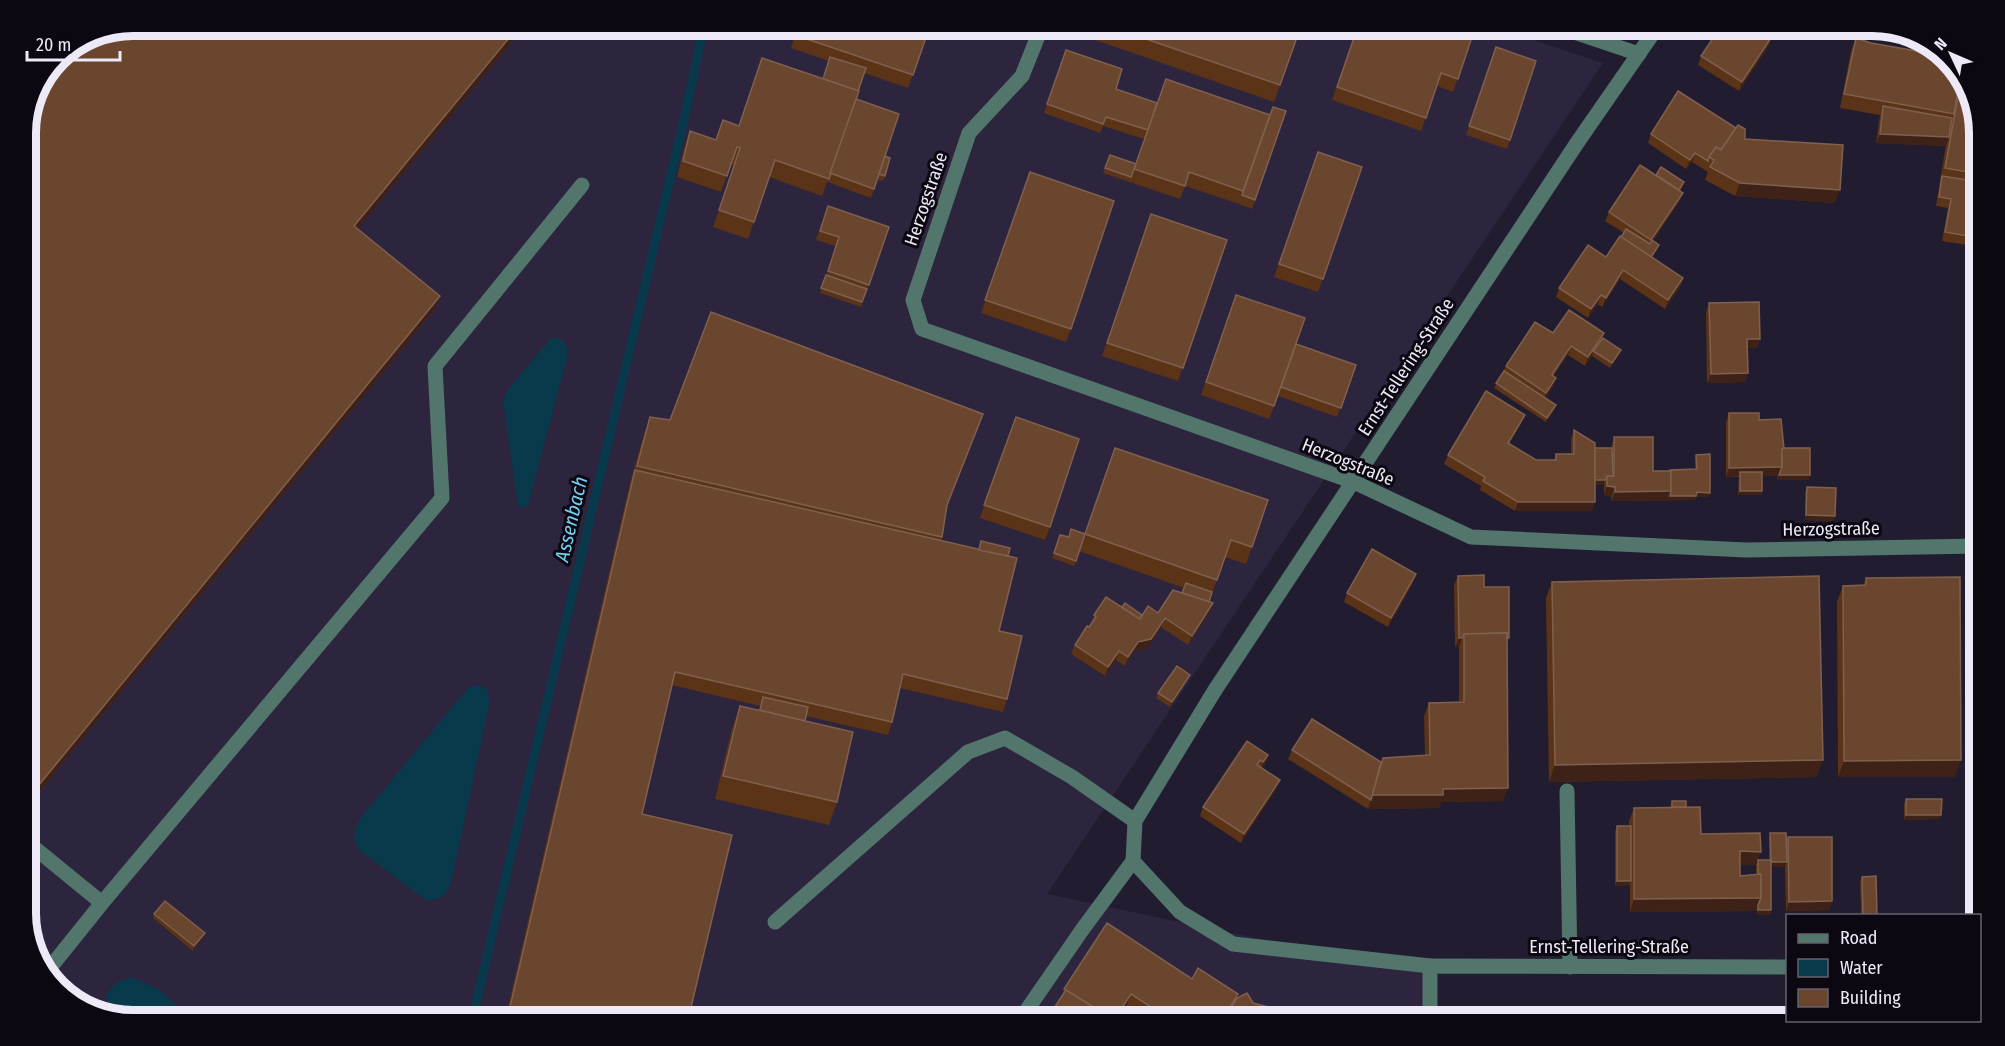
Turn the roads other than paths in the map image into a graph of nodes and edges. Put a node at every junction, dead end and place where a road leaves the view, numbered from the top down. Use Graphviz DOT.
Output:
graph roads {
  1 [pos="1038,36"];
  2 [pos="1586,36"];
  3 [pos="1651,36"];
  4 [pos="1639,54"];
  5 [pos="582,185"];
  6 [pos="1354,482"];
  7 [pos="1969,546"];
  8 [pos="1567,790"];
  9 [pos="1136,821"];
  10 [pos="36,849"];
  11 [pos="1133,861"];
  12 [pos="102,903"];
  13 [pos="775,922"];
  14 [pos="51,966"];
  15 [pos="1430,966"];
  16 [pos="1570,967"];
  17 [pos="1786,968"];
  18 [pos="1027,1010"];
  19 [pos="1430,1010"];
  1 -- 6 [label="street, Herzogstraße"];
  2 -- 4 [label="street"];
  3 -- 4 [label="street, Ernst-Tellering-Straße"];
  4 -- 6 [label="street, Ernst-Tellering-Straße"];
  5 -- 12 [label="street"];
  6 -- 7 [label="street, Herzogstraße"];
  6 -- 9 [label="street, Ernst-Tellering-Straße"];
  8 -- 16 [label="street"];
  9 -- 11 [label="street, Ernst-Tellering-Straße"];
  9 -- 13 [label="street"];
  10 -- 12 [label="street"];
  11 -- 15 [label="street, Ernst-Tellering-Straße"];
  11 -- 18 [label="street"];
  12 -- 14 [label="street"];
  15 -- 16 [label="street, Ernst-Tellering-Straße"];
  15 -- 19 [label="street"];
  16 -- 17 [label="street, Ernst-Tellering-Straße"];
}
